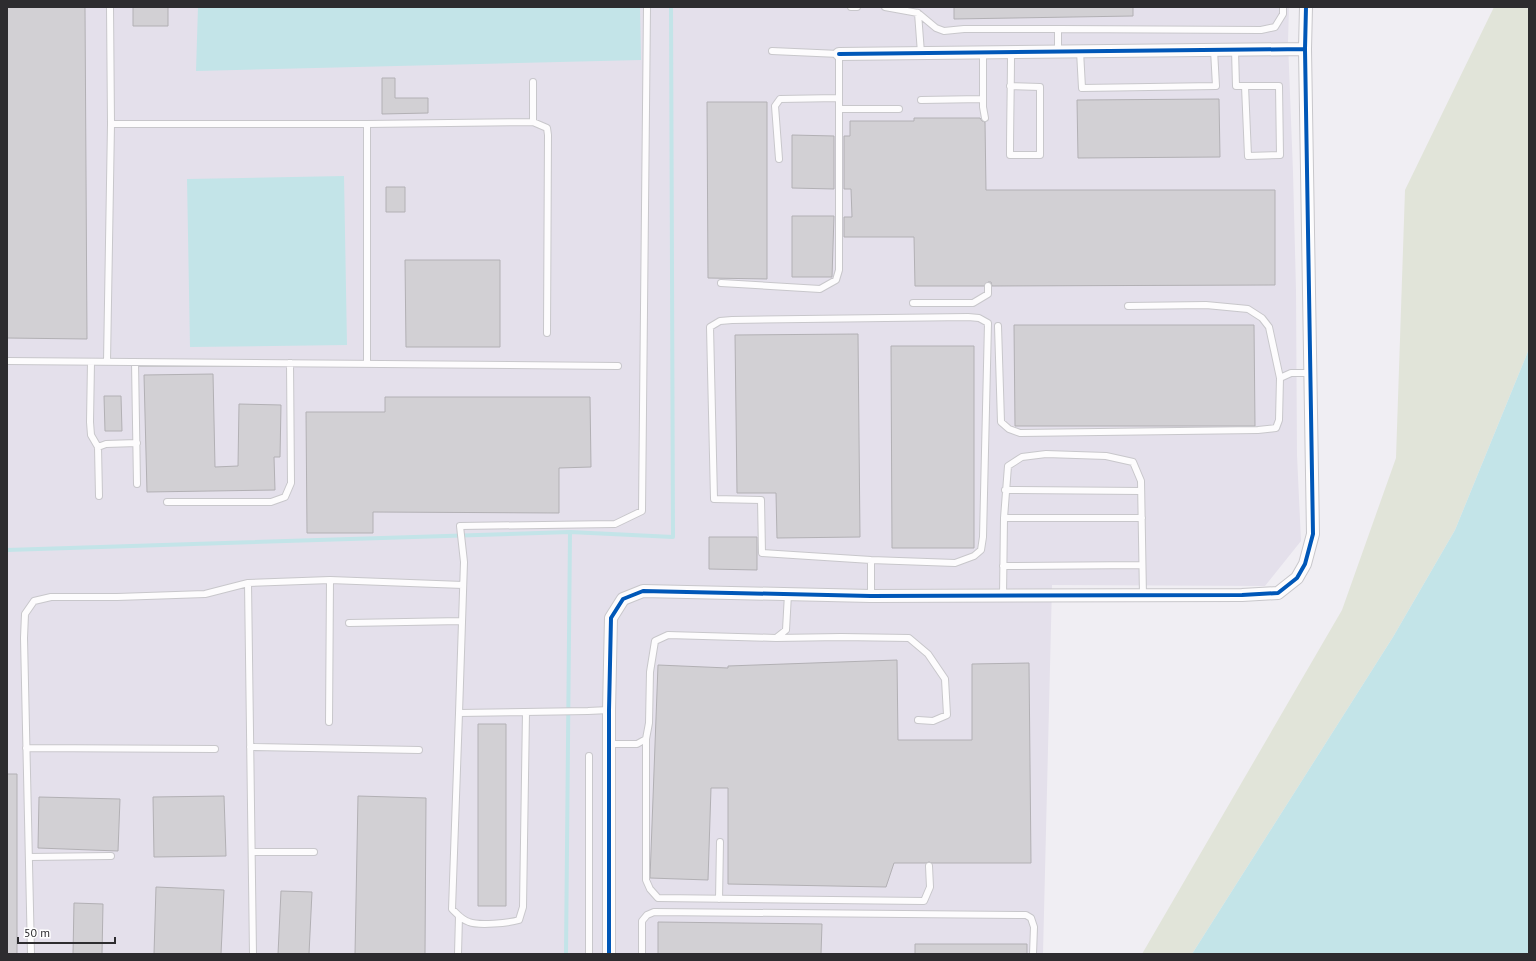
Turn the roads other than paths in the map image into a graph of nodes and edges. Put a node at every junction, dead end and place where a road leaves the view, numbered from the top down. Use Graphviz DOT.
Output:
graph roads {
  1 [pos="110,7"];
  2 [pos="646,7"];
  3 [pos="851,7"];
  4 [pos="857,7"];
  5 [pos="885,7"];
  6 [pos="1283,7"];
  7 [pos="1306,7"];
  8 [pos="918,14"];
  9 [pos="1058,29"];
  10 [pos="1214,50"];
  11 [pos="1235,50"];
  12 [pos="1304,50"];
  13 [pos="772,51"];
  14 [pos="984,52"];
  15 [pos="1011,52"];
  16 [pos="1058,52"];
  17 [pos="1080,52"];
  18 [pos="921,53"];
  19 [pos="838,54"];
  20 [pos="533,82"];
  21 [pos="1010,86"];
  22 [pos="1245,86"];
  23 [pos="838,98"];
  24 [pos="984,99"];
  25 [pos="921,100"];
  26 [pos="839,109"];
  27 [pos="899,109"];
  28 [pos="985,118"];
  29 [pos="533,122"];
  30 [pos="111,124"];
  31 [pos="367,124"];
  32 [pos="779,159"];
  33 [pos="721,284"];
  34 [pos="988,286"];
  35 [pos="913,303"];
  36 [pos="1128,306"];
  37 [pos="998,326"];
  38 [pos="547,333"];
  39 [pos="7,361"];
  40 [pos="91,362"];
  41 [pos="107,362"];
  42 [pos="135,362"];
  43 [pos="290,364"];
  44 [pos="367,364"];
  45 [pos="618,366"];
  46 [pos="1310,373"];
  47 [pos="1280,378"];
  48 [pos="137,443"];
  49 [pos="98,447"];
  50 [pos="138,484"];
  51 [pos="1005,490"];
  52 [pos="1141,491"];
  53 [pos="99,496"];
  54 [pos="168,502"];
  55 [pos="1004,518"];
  56 [pos="1142,518"];
  57 [pos="870,560"];
  58 [pos="1142,565"];
  59 [pos="1003,566"];
  60 [pos="330,580"];
  61 [pos="248,583"];
  62 [pos="463,585"];
  63 [pos="788,594"];
  64 [pos="871,596"];
  65 [pos="1003,596"];
  66 [pos="1143,596"];
  67 [pos="462,621"];
  68 [pos="349,623"];
  69 [pos="776,638"];
  70 [pos="609,710"];
  71 [pos="526,712"];
  72 [pos="459,713"];
  73 [pos="918,720"];
  74 [pos="329,722"];
  75 [pos="646,739"];
  76 [pos="609,744"];
  77 [pos="250,747"];
  78 [pos="26,748"];
  79 [pos="215,749"];
  80 [pos="419,750"];
  81 [pos="589,756"];
  82 [pos="720,842"];
  83 [pos="252,852"];
  84 [pos="314,852"];
  85 [pos="112,856"];
  86 [pos="29,857"];
  87 [pos="929,866"];
  88 [pos="719,898"];
  89 [pos="459,916"];
  90 [pos="31,954"];
  91 [pos="253,954"];
  92 [pos="458,954"];
  93 [pos="589,954"];
  94 [pos="609,954"];
  95 [pos="642,954"];
  96 [pos="1033,954"];
  1 -- 30 [label="lane"];
  2 -- 62 [label="lane"];
  3 -- 4 [label="lane"];
  5 -- 8 [label="lane"];
  6 -- 9 [label="lane"];
  7 -- 12 [label="street"];
  8 -- 9 [label="lane"];
  8 -- 18 [label="lane"];
  9 -- 16 [label="lane"];
  10 -- 11 [label="street"];
  10 -- 17 [label="street"];
  10 -- 17 [label="lane"];
  11 -- 12 [label="street"];
  11 -- 22 [label="lane"];
  12 -- 46 [label="street"];
  13 -- 19 [label="lane"];
  14 -- 15 [label="street"];
  14 -- 18 [label="street"];
  14 -- 24 [label="lane"];
  15 -- 16 [label="street"];
  15 -- 21 [label="lane"];
  16 -- 17 [label="street"];
  18 -- 19 [label="street"];
  19 -- 23 [label="lane"];
  20 -- 29 [label="lane"];
  21 -- 21 [label="lane"];
  22 -- 22 [label="lane"];
  23 -- 26 [label="lane"];
  23 -- 32 [label="lane"];
  24 -- 25 [label="lane"];
  24 -- 28 [label="lane"];
  26 -- 27 [label="lane"];
  26 -- 33 [label="lane"];
  29 -- 31 [label="lane"];
  29 -- 38 [label="lane"];
  30 -- 31 [label="lane"];
  30 -- 41 [label="lane"];
  31 -- 44 [label="lane"];
  34 -- 35 [label="lane"];
  36 -- 47 [label="lane"];
  37 -- 47 [label="lane"];
  39 -- 40 [label="lane"];
  40 -- 41 [label="lane"];
  40 -- 49 [label="lane"];
  41 -- 42 [label="lane"];
  42 -- 43 [label="lane"];
  42 -- 48 [label="lane"];
  43 -- 44 [label="lane"];
  43 -- 54 [label="lane"];
  44 -- 45 [label="lane"];
  46 -- 47 [label="lane"];
  46 -- 66 [label="street"];
  48 -- 49 [label="lane"];
  48 -- 50 [label="lane"];
  49 -- 53 [label="lane"];
  51 -- 52 [label="lane"];
  51 -- 52 [label="lane"];
  51 -- 55 [label="lane"];
  52 -- 56 [label="lane"];
  55 -- 56 [label="lane"];
  55 -- 59 [label="lane"];
  56 -- 58 [label="lane"];
  57 -- 57 [label="lane"];
  57 -- 64 [label="lane"];
  58 -- 59 [label="lane"];
  58 -- 66 [label="lane"];
  59 -- 65 [label="lane"];
  60 -- 61 [label="lane"];
  60 -- 62 [label="lane"];
  60 -- 74 [label="lane"];
  61 -- 77 [label="lane"];
  61 -- 78 [label="lane"];
  62 -- 67 [label="lane"];
  63 -- 64 [label="street"];
  63 -- 69 [label="lane"];
  63 -- 70 [label="street"];
  64 -- 65 [label="street"];
  65 -- 66 [label="street"];
  67 -- 68 [label="lane"];
  67 -- 72 [label="lane"];
  69 -- 73 [label="lane"];
  69 -- 75 [label="lane"];
  70 -- 71 [label="lane"];
  70 -- 76 [label="street"];
  71 -- 72 [label="lane"];
  71 -- 89 [label="lane"];
  72 -- 89 [label="lane"];
  75 -- 76 [label="lane"];
  75 -- 88 [label="lane"];
  76 -- 94 [label="street"];
  77 -- 80 [label="lane"];
  77 -- 83 [label="lane"];
  78 -- 79 [label="lane"];
  78 -- 86 [label="lane"];
  81 -- 93 [label="lane"];
  82 -- 88 [label="lane"];
  83 -- 84 [label="lane"];
  83 -- 91 [label="lane"];
  85 -- 86 [label="lane"];
  86 -- 90 [label="lane"];
  87 -- 88 [label="lane"];
  89 -- 92 [label="lane"];
  95 -- 96 [label="lane"];
}
